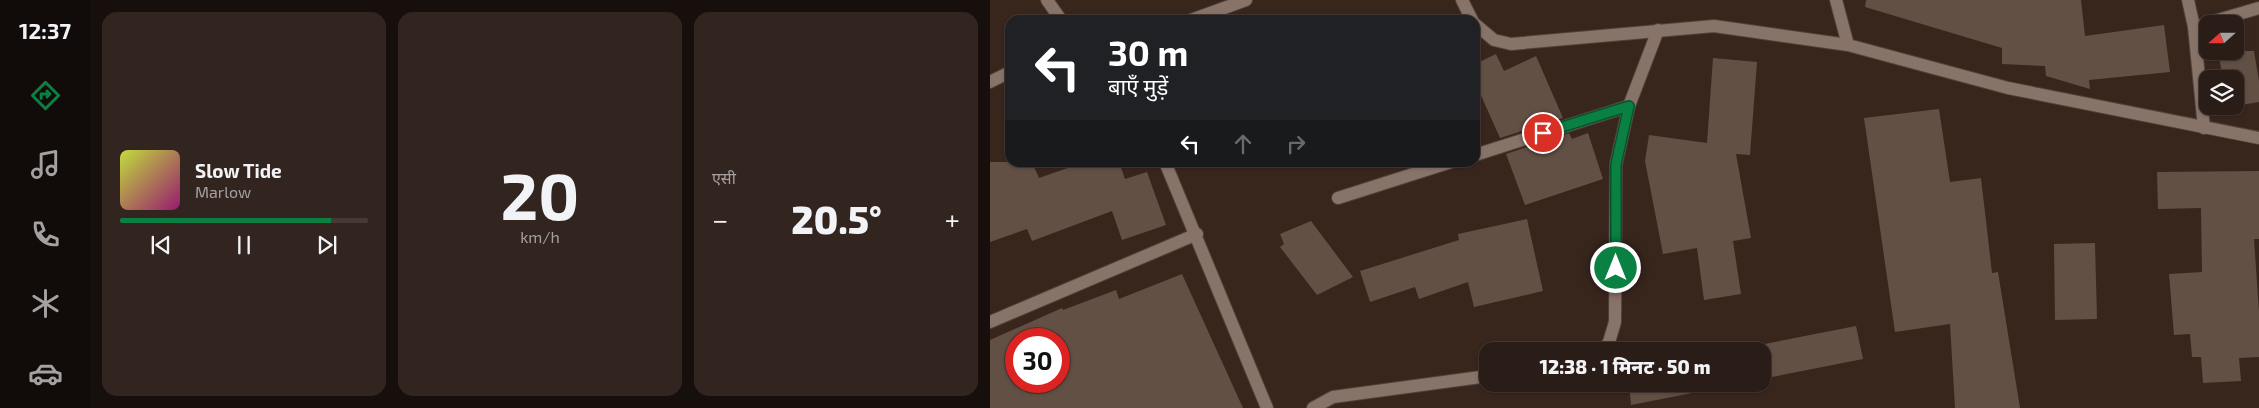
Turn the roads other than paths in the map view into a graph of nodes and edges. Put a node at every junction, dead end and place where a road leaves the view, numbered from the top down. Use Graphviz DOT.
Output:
graph roads {
  1 [pos="1047,0"];
  2 [pos="1246,0"];
  3 [pos="1462,0"];
  4 [pos="1836,0"];
  5 [pos="2188,0"];
  6 [pos="2259,8"];
  7 [pos="1058,15"];
  8 [pos="1204,15"];
  9 [pos="1470,15"];
  10 [pos="2194,27"];
  11 [pos="1480,28"];
  12 [pos="1658,30"];
  13 [pos="1848,45"];
  14 [pos="1005,74"];
  15 [pos="990,82"];
  16 [pos="1629,106"];
  17 [pos="2204,128"];
  18 [pos="2259,138"];
  19 [pos="1480,153"];
  20 [pos="1167,167"];
  21 [pos="1435,167"];
  22 [pos="1338,198"];
  23 [pos="1197,234"];
  24 [pos="990,322"];
  25 [pos="1609,342"];
  26 [pos="1479,377"];
  27 [pos="1267,408"];
  28 [pos="1313,408"];
  1 -- 7 [label="street"];
  2 -- 8 [label="street"];
  3 -- 9 [label="street"];
  4 -- 13 [label="street"];
  5 -- 10 [label="street"];
  6 -- 10 [label="street"];
  10 -- 17 [label="street"];
  11 -- 12 [label="street"];
  12 -- 13 [label="street"];
  12 -- 16 [label="street"];
  13 -- 17 [label="street"];
  14 -- 15 [label="street"];
  16 -- 19 [label="street"];
  16 -- 25 [label="street"];
  17 -- 18 [label="street"];
  20 -- 23 [label="street"];
  21 -- 22 [label="street"];
  23 -- 24 [label="street"];
  23 -- 27 [label="street"];
  26 -- 28 [label="street"];
}
